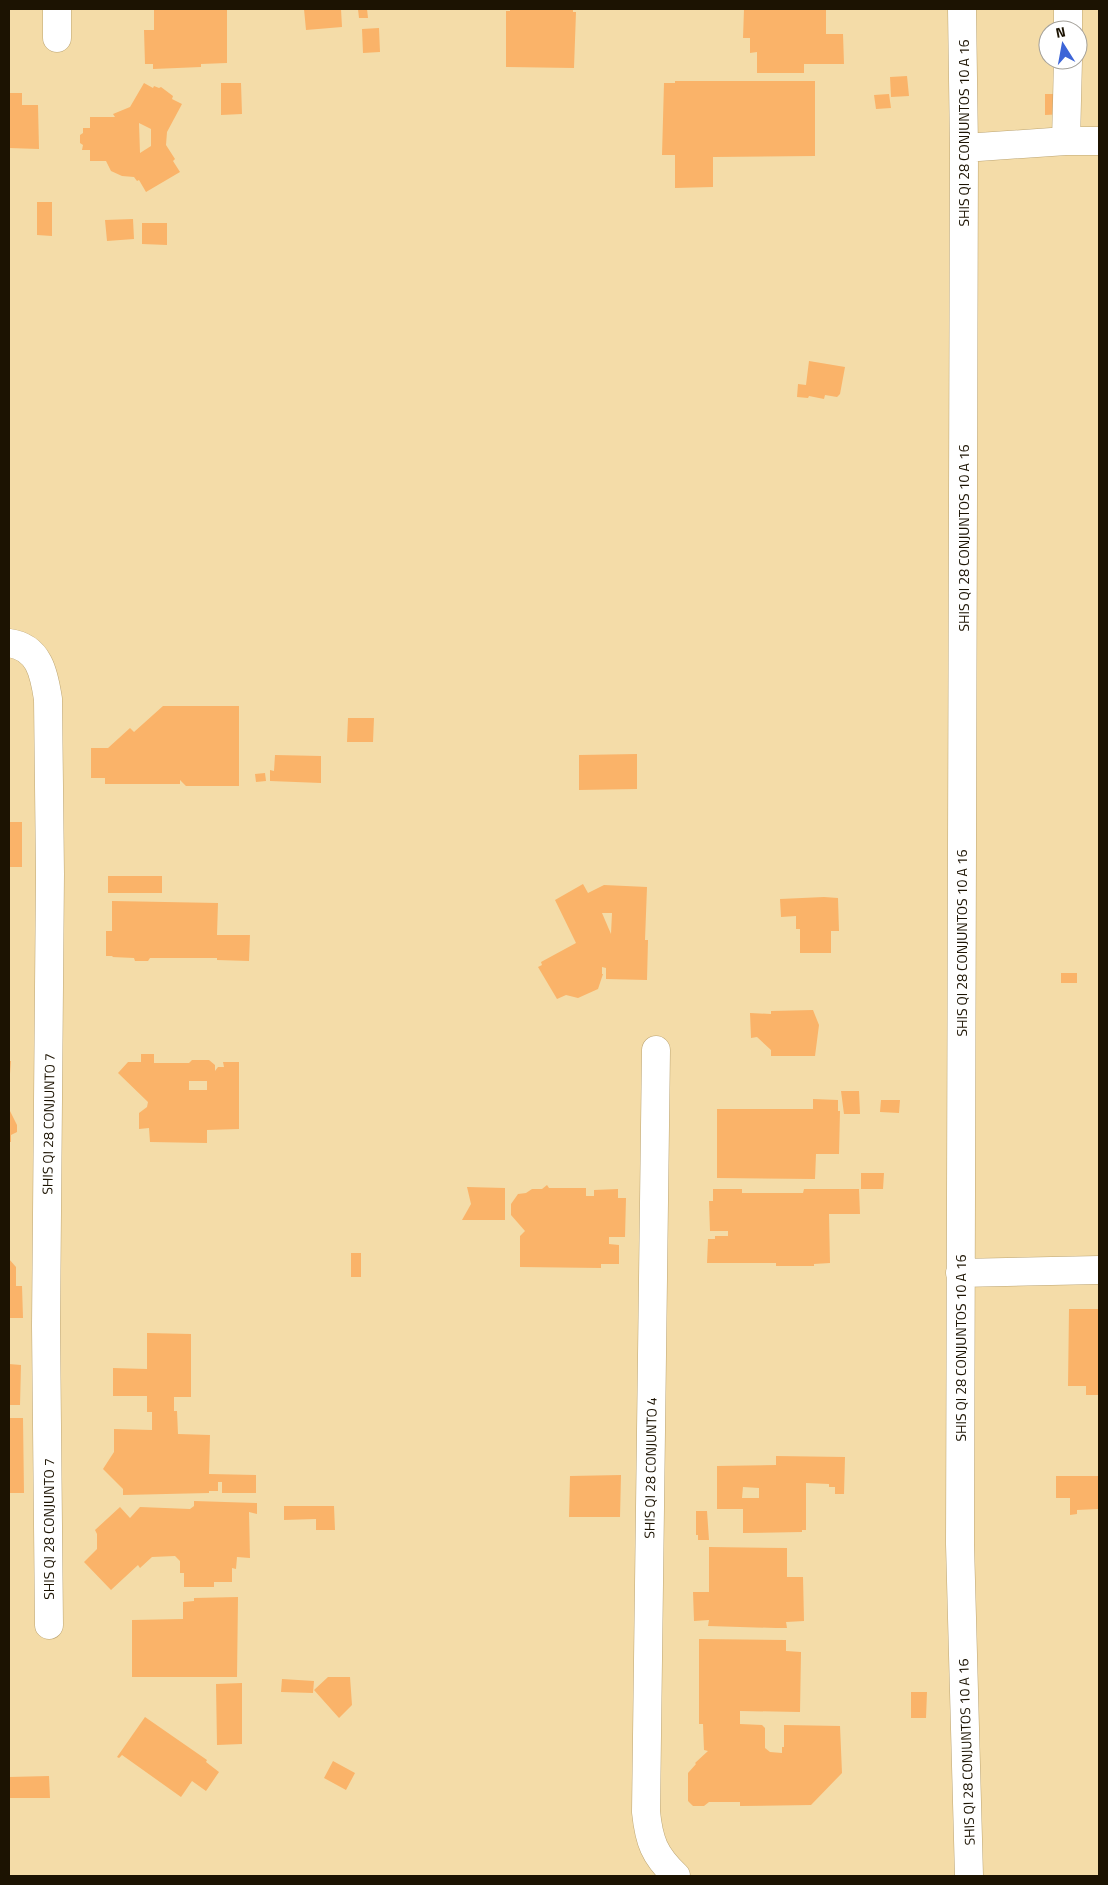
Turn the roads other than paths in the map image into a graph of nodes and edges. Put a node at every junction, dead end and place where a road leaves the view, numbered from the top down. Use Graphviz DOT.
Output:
graph roads {
  1 [pos="57,9"];
  2 [pos="962,9"];
  3 [pos="57,38"];
  4 [pos="1068,70"];
  5 [pos="1066,141"];
  6 [pos="1099,141"];
  7 [pos="964,148"];
  8 [pos="9,643"];
  9 [pos="656,1050"];
  10 [pos="1099,1270"];
  11 [pos="960,1274"];
  12 [pos="49,1625"];
  13 [pos="676,1876"];
  14 [pos="969,1876"];
  1 -- 3 [label="street"];
  2 -- 7 [label="street, SHIS QI 28 CONJUNTOS 10 A 16"];
  4 -- 5 [label="street"];
  5 -- 6 [label="street"];
  5 -- 7 [label="street"];
  7 -- 11 [label="street, SHIS QI 28 CONJUNTOS 10 A 16"];
  8 -- 12 [label="street, SHIS QI 28 CONJUNTO 7"];
  9 -- 13 [label="street, SHIS QI 28 CONJUNTO 4"];
  10 -- 11 [label="street"];
  11 -- 14 [label="street, SHIS QI 28 CONJUNTOS 10 A 16"];
}
